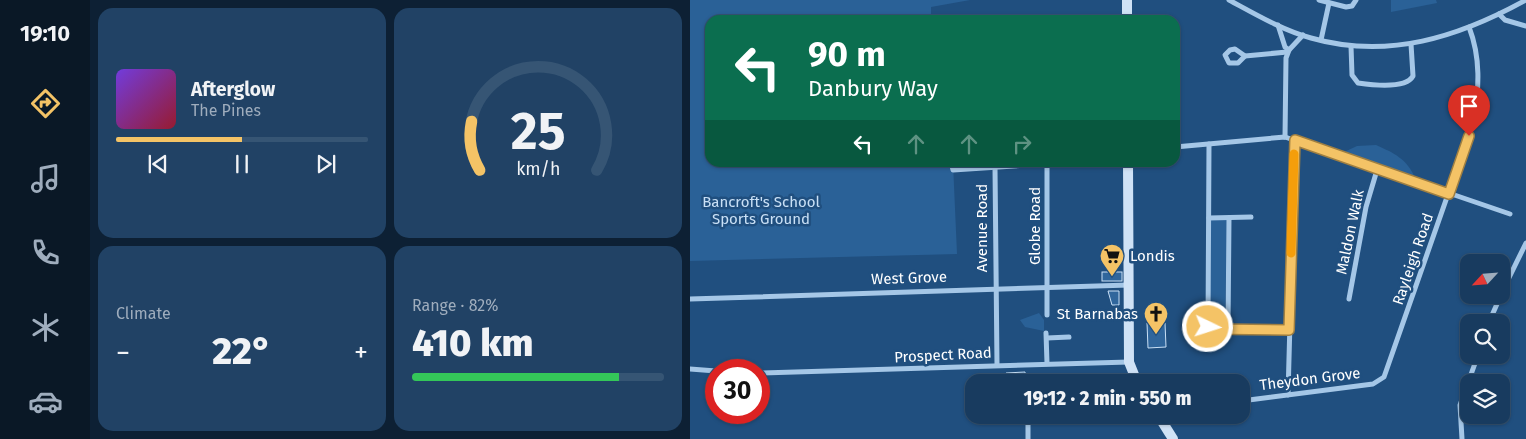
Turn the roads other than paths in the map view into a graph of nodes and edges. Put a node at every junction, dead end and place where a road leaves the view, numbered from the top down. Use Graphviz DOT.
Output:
graph roads {
  1 [pos="1127,0"];
  2 [pos="1229,0"];
  3 [pos="1319,0"];
  4 [pos="1356,0"];
  5 [pos="1526,0"];
  6 [pos="1329,3"];
  7 [pos="1499,14"];
  8 [pos="1128,15"];
  9 [pos="1278,25"];
  10 [pos="1526,26"];
  11 [pos="1470,27"];
  12 [pos="1303,35"];
  13 [pos="1321,40"];
  14 [pos="1411,44"];
  15 [pos="1351,46"];
  16 [pos="1288,51"];
  17 [pos="1245,56"];
  18 [pos="1285,138"];
  19 [pos="1295,140"];
  20 [pos="1209,144"];
  21 [pos="1180,147"];
  22 [pos="952,167"];
  23 [pos="1012,167"];
  24 [pos="1047,167"];
  25 [pos="1128,167"];
  26 [pos="995,168"];
  27 [pos="1377,170"];
  28 [pos="1449,194"];
  29 [pos="1510,214"];
  30 [pos="1251,216"];
  31 [pos="1209,218"];
  32 [pos="1229,218"];
  33 [pos="1526,243"];
  34 [pos="1510,276"];
  35 [pos="1128,285"];
  36 [pos="1048,286"];
  37 [pos="995,288"];
  38 [pos="690,299"];
  39 [pos="1349,299"];
  40 [pos="1047,315"];
  41 [pos="1228,328"];
  42 [pos="1289,330"];
  43 [pos="1069,337"];
  44 [pos="1129,362"];
  45 [pos="1047,363"];
  46 [pos="1475,364"];
  47 [pos="997,365"];
  48 [pos="690,369"];
  49 [pos="705,370"];
  50 [pos="770,373"];
  51 [pos="1134,374"];
  52 [pos="1380,381"];
  53 [pos="1288,395"];
  54 [pos="1250,399"];
  55 [pos="1028,424"];
  56 [pos="1164,424"];
  57 [pos="1028,439"];
  58 [pos="1173,439"];
  59 [pos="1462,439"];
  1 -- 8 [label="street"];
  2 -- 9 [label="street"];
  3 -- 6 [label="street"];
  4 -- 6 [label="street"];
  5 -- 7 [label="street"];
  6 -- 13 [label="street"];
  7 -- 10 [label="street"];
  7 -- 11 [label="street"];
  9 -- 12 [label="street"];
  9 -- 16 [label="street"];
  11 -- 14 [label="street"];
  11 -- 28 [label="street, Rayleigh Road"];
  12 -- 13 [label="street"];
  12 -- 16 [label="street"];
  13 -- 15 [label="street"];
  14 -- 15 [label="street"];
  14 -- 15 [label="street"];
  16 -- 17 [label="street"];
  16 -- 18 [label="street"];
  18 -- 19 [label="street"];
  18 -- 20 [label="street"];
  19 -- 27 [label="street"];
  19 -- 42 [label="street"];
  20 -- 21 [label="street"];
  20 -- 31 [label="street"];
  22 -- 26 [label="street"];
  23 -- 26 [label="street"];
  24 -- 36 [label="street, Globe Road"];
  25 -- 35 [label="street"];
  26 -- 37 [label="street, Avenue Road"];
  27 -- 28 [label="street"];
  27 -- 39 [label="street, Maldon Walk"];
  28 -- 29 [label="street"];
  28 -- 52 [label="street, Rayleigh Road"];
  30 -- 32 [label="street"];
  31 -- 32 [label="street"];
  31 -- 41 [label="street"];
  32 -- 41 [label="street"];
  33 -- 34 [label="street"];
  35 -- 36 [label="street, West Grove"];
  35 -- 44 [label="street"];
  36 -- 37 [label="street, West Grove"];
  36 -- 40 [label="street, Globe Road"];
  37 -- 38 [label="street, West Grove"];
  37 -- 47 [label="street, Avenue Road"];
  41 -- 42 [label="street"];
  42 -- 53 [label="street"];
  43 -- 45 [label="street"];
  44 -- 45 [label="street, Prospect Road"];
  44 -- 51 [label="street"];
  45 -- 47 [label="street, Prospect Road"];
  46 -- 59 [label="street"];
  47 -- 50 [label="street, Prospect Road"];
  48 -- 49 [label="street"];
  52 -- 53 [label="street, Theydon Grove"];
  53 -- 54 [label="street, Theydon Grove"];
  55 -- 57 [label="street"];
  56 -- 58 [label="street"];
}
